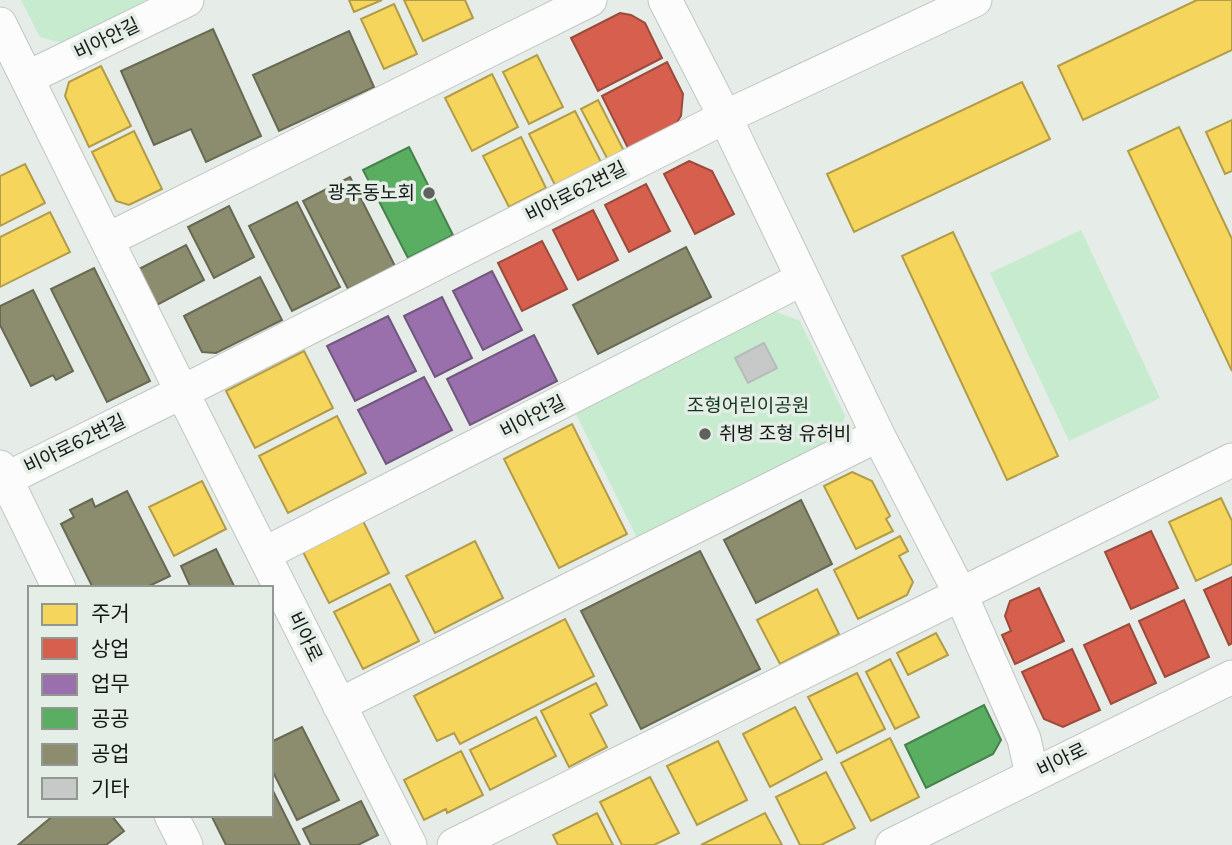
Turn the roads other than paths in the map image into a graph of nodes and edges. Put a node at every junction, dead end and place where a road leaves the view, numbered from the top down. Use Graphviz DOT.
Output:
graph roads {
  1 [pos="187,0"];
  2 [pos="590,0"];
  3 [pos="664,0"];
  4 [pos="975,0"];
  5 [pos="0,24"];
  6 [pos="27,79"];
  7 [pos="725,117"];
  8 [pos="107,240"];
  9 [pos="802,279"];
  10 [pos="182,392"];
  11 [pos="878,435"];
  12 [pos="1232,460"];
  13 [pos="3,473"];
  14 [pos="264,554"];
  15 [pos="58,586"];
  16 [pos="960,593"];
  17 [pos="1232,677"];
  18 [pos="339,705"];
  19 [pos="1032,775"];
  20 [pos="172,817"];
  21 [pos="186,845"];
  22 [pos="410,845"];
  23 [pos="454,845"];
  24 [pos="892,845"];
  1 -- 6 [label="street, 비아안길"];
  2 -- 8 [label="street"];
  3 -- 7 [label="street"];
  4 -- 7 [label="street, 비아로62번길"];
  5 -- 6 [label="street"];
  6 -- 8 [label="street"];
  7 -- 9 [label="street"];
  7 -- 10 [label="street, 비아로62번길"];
  8 -- 10 [label="street"];
  9 -- 11 [label="street"];
  9 -- 14 [label="street, 비아안길"];
  10 -- 13 [label="street, 비아로62번길"];
  10 -- 14 [label="street, 비아로"];
  11 -- 16 [label="street"];
  11 -- 18 [label="street"];
  12 -- 16 [label="street"];
  13 -- 15 [label="street"];
  14 -- 18 [label="street, 비아로"];
  16 -- 19 [label="street"];
  16 -- 23 [label="street"];
  17 -- 19 [label="street, 비아로"];
  18 -- 22 [label="street, 비아로"];
  19 -- 24 [label="street, 비아로"];
  20 -- 21 [label="street"];
}
